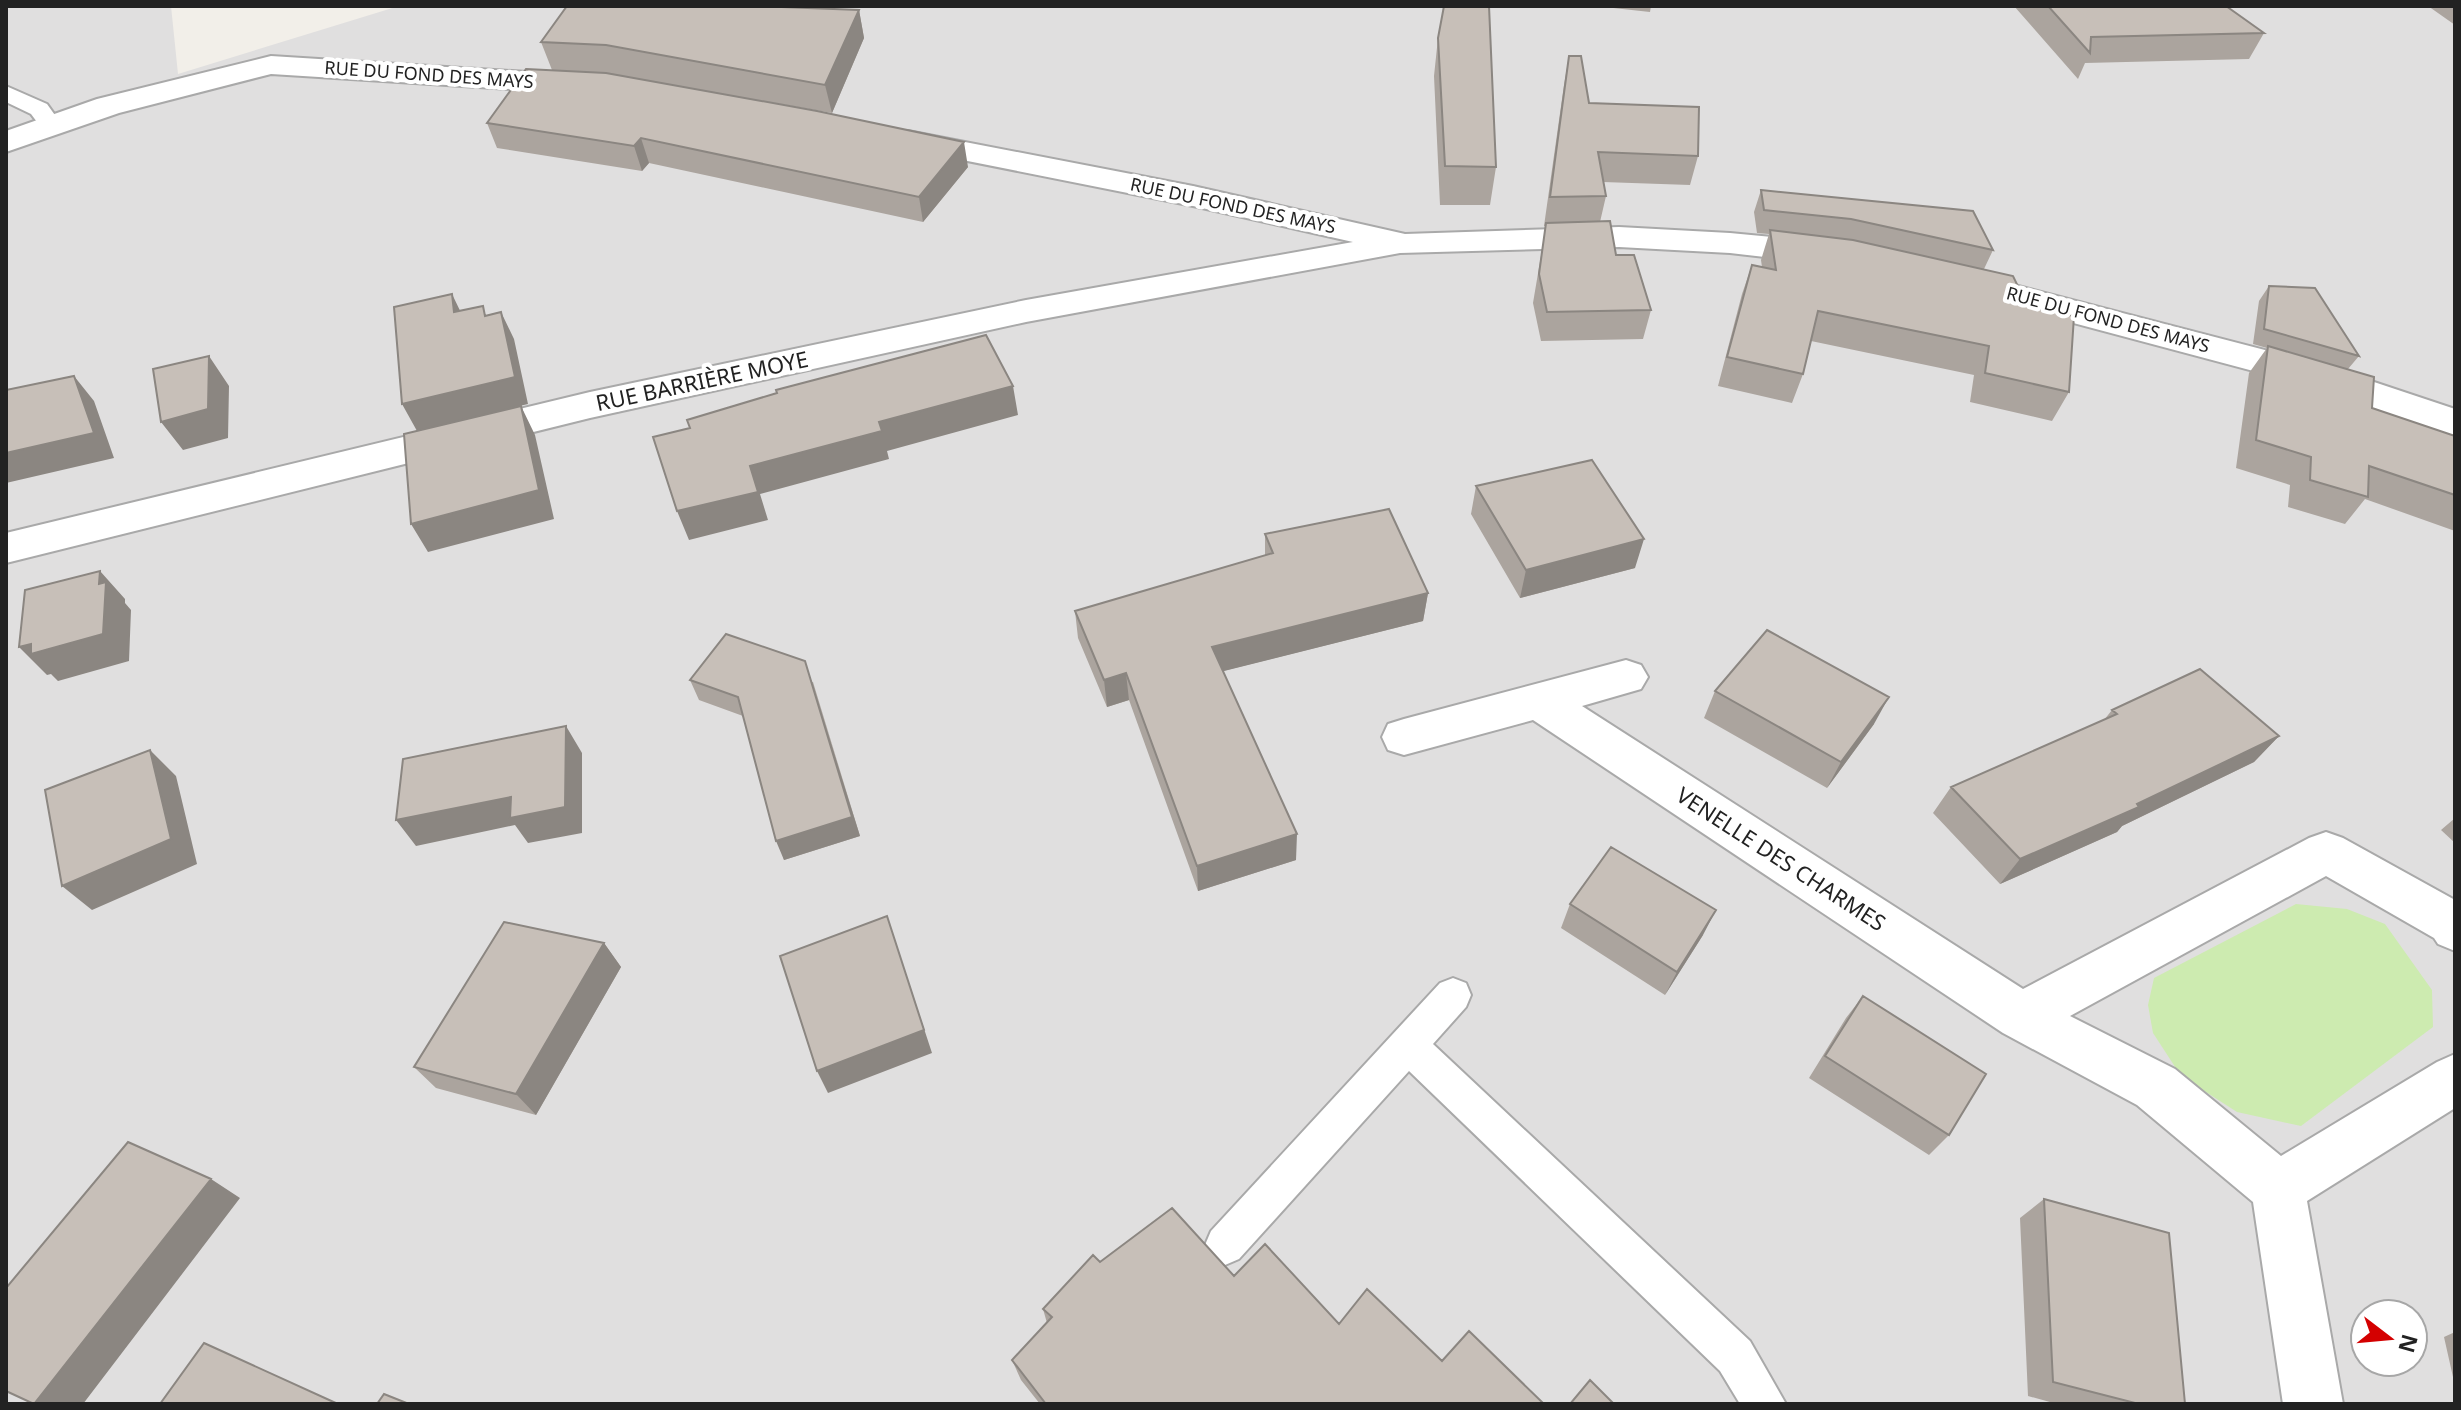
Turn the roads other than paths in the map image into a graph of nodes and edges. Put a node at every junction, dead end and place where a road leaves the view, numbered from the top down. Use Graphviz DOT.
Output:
graph roads {
  1 [pos="615,86"];
  2 [pos="6,93"];
  3 [pos="51,125"];
  4 [pos="880,135"];
  5 [pos="6,142"];
  6 [pos="1405,244"];
  7 [pos="1856,258"];
  8 [pos="1928,274"];
  9 [pos="2455,423"];
  10 [pos="6,548"];
  11 [pos="1626,677"];
  12 [pos="1540,702"];
  13 [pos="1404,737"];
  14 [pos="2455,929"];
  15 [pos="1453,995"];
  16 [pos="2021,1016"];
  17 [pos="1408,1045"];
  18 [pos="2455,1079"];
  19 [pos="2278,1188"];
  20 [pos="1225,1245"];
  21 [pos="1764,1404"];
  22 [pos="2313,1404"];
  1 -- 3 [label="street, RUE DU FOND DES MAYS"];
  2 -- 3 [label="lane"];
  3 -- 5 [label="street, RUE DU FOND DES MAYS"];
  4 -- 6 [label="street, RUE DU FOND DES MAYS"];
  6 -- 7 [label="street, RUE DU FOND DES MAYS"];
  6 -- 10 [label="street, RUE BARRIÈRE MOYE"];
  8 -- 9 [label="street, RUE DU FOND DES MAYS"];
  11 -- 12 [label="street"];
  12 -- 13 [label="street"];
  12 -- 16 [label="street, VENELLE DES CHARMES"];
  14 -- 16 [label="street"];
  15 -- 17 [label="lane"];
  16 -- 19 [label="street, VENELLE DES CHARMES"];
  17 -- 20 [label="lane"];
  17 -- 21 [label="lane"];
  18 -- 19 [label="street"];
  19 -- 22 [label="street"];
}
